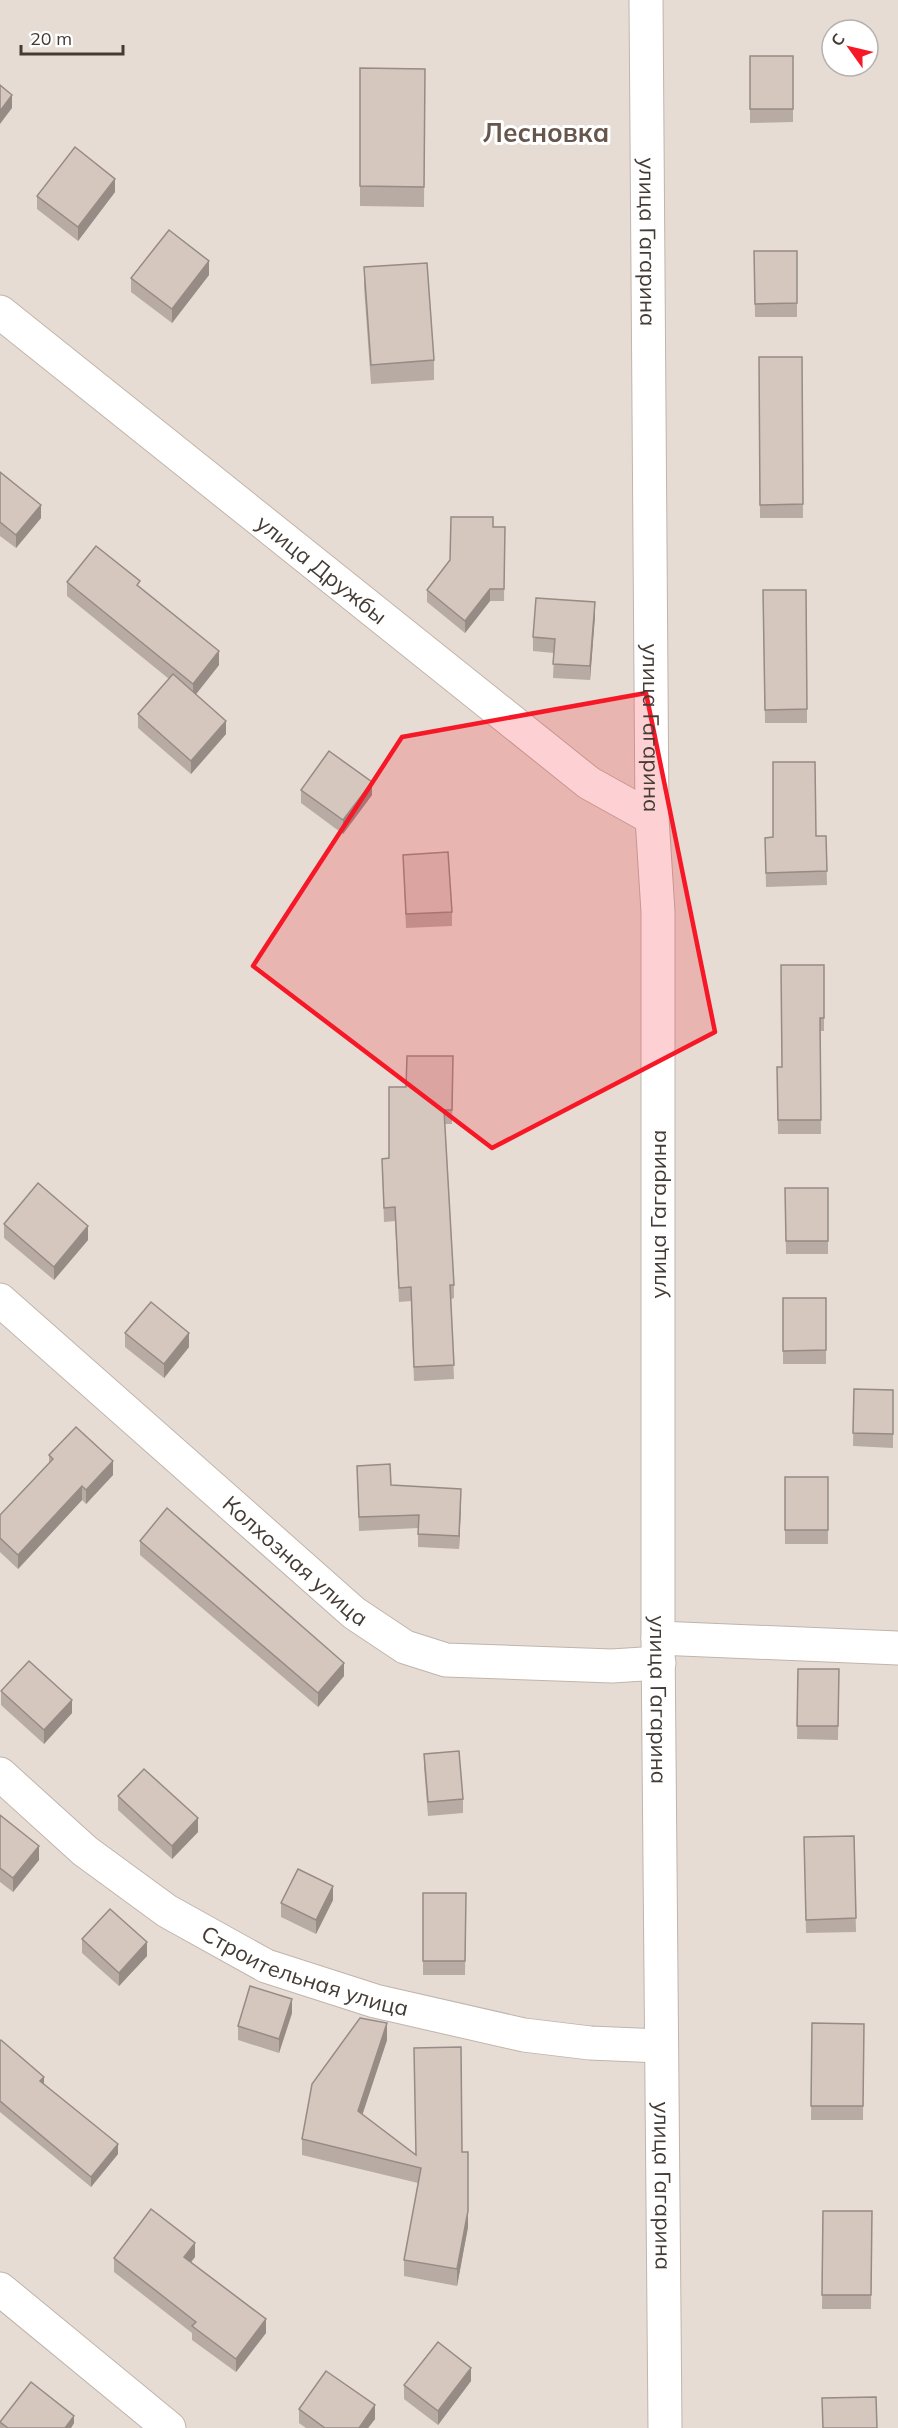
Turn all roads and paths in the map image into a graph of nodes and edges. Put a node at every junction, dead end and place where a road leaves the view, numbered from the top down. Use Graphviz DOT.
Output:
graph roads {
  1 [pos="646,0"];
  2 [pos="0,312"];
  3 [pos="652,818"];
  4 [pos="0,1300"];
  5 [pos="898,1648"];
  6 [pos="658,1650"];
  7 [pos="0,1774"];
  8 [pos="660,2046"];
  9 [pos="0,2289"];
  10 [pos="169,2428"];
  11 [pos="664,2428"];
  1 -- 3 [label="street, улица Гагарина"];
  2 -- 3 [label="street, улица Дружбы"];
  3 -- 6 [label="street, улица Гагарина"];
  4 -- 6 [label="street, Колхозная улица"];
  5 -- 6 [label="street, Колхозная улица"];
  6 -- 8 [label="street, улица Гагарина"];
  7 -- 8 [label="street, Строительная улица"];
  8 -- 11 [label="street, улица Гагарина"];
  9 -- 10 [label="street"];
}
